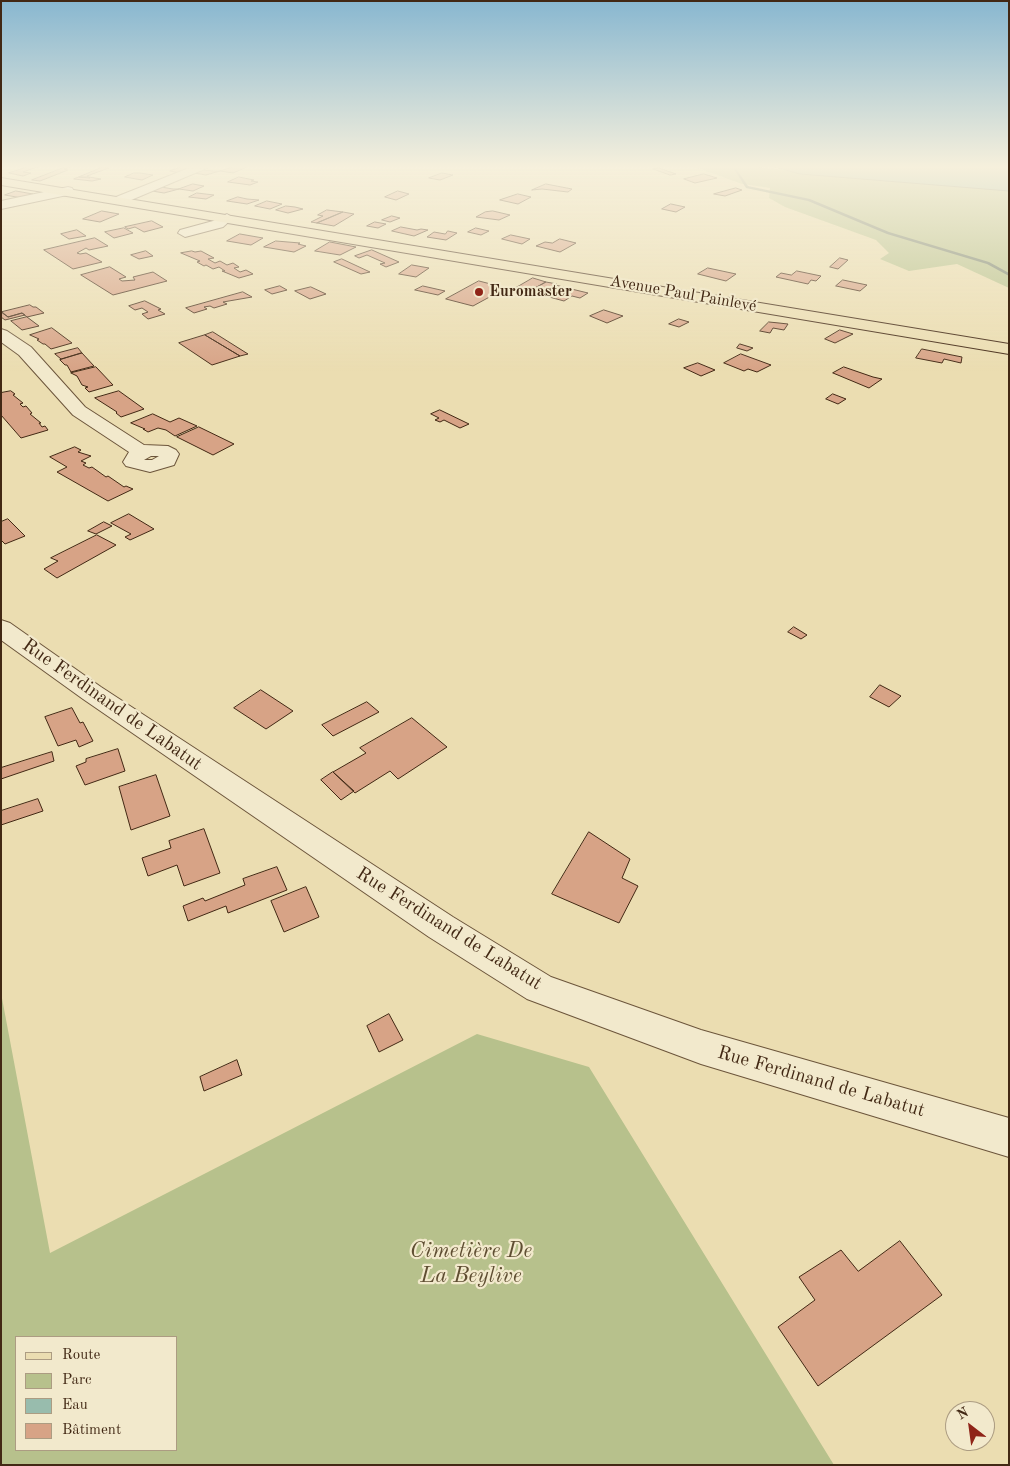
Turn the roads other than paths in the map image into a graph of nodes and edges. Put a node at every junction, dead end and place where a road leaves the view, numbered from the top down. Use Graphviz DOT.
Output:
graph roads {
  1 [pos="324,234"];
  2 [pos="1,334"];
  3 [pos="1009,350"];
  4 [pos="141,453"];
  5 [pos="1,628"];
  6 [pos="1009,1138"];
  1 -- 3 [label="main road, Avenue Paul Painlevé"];
  2 -- 4 [label="street"];
  5 -- 6 [label="street, Rue Ferdinand de Labatut"];
}
